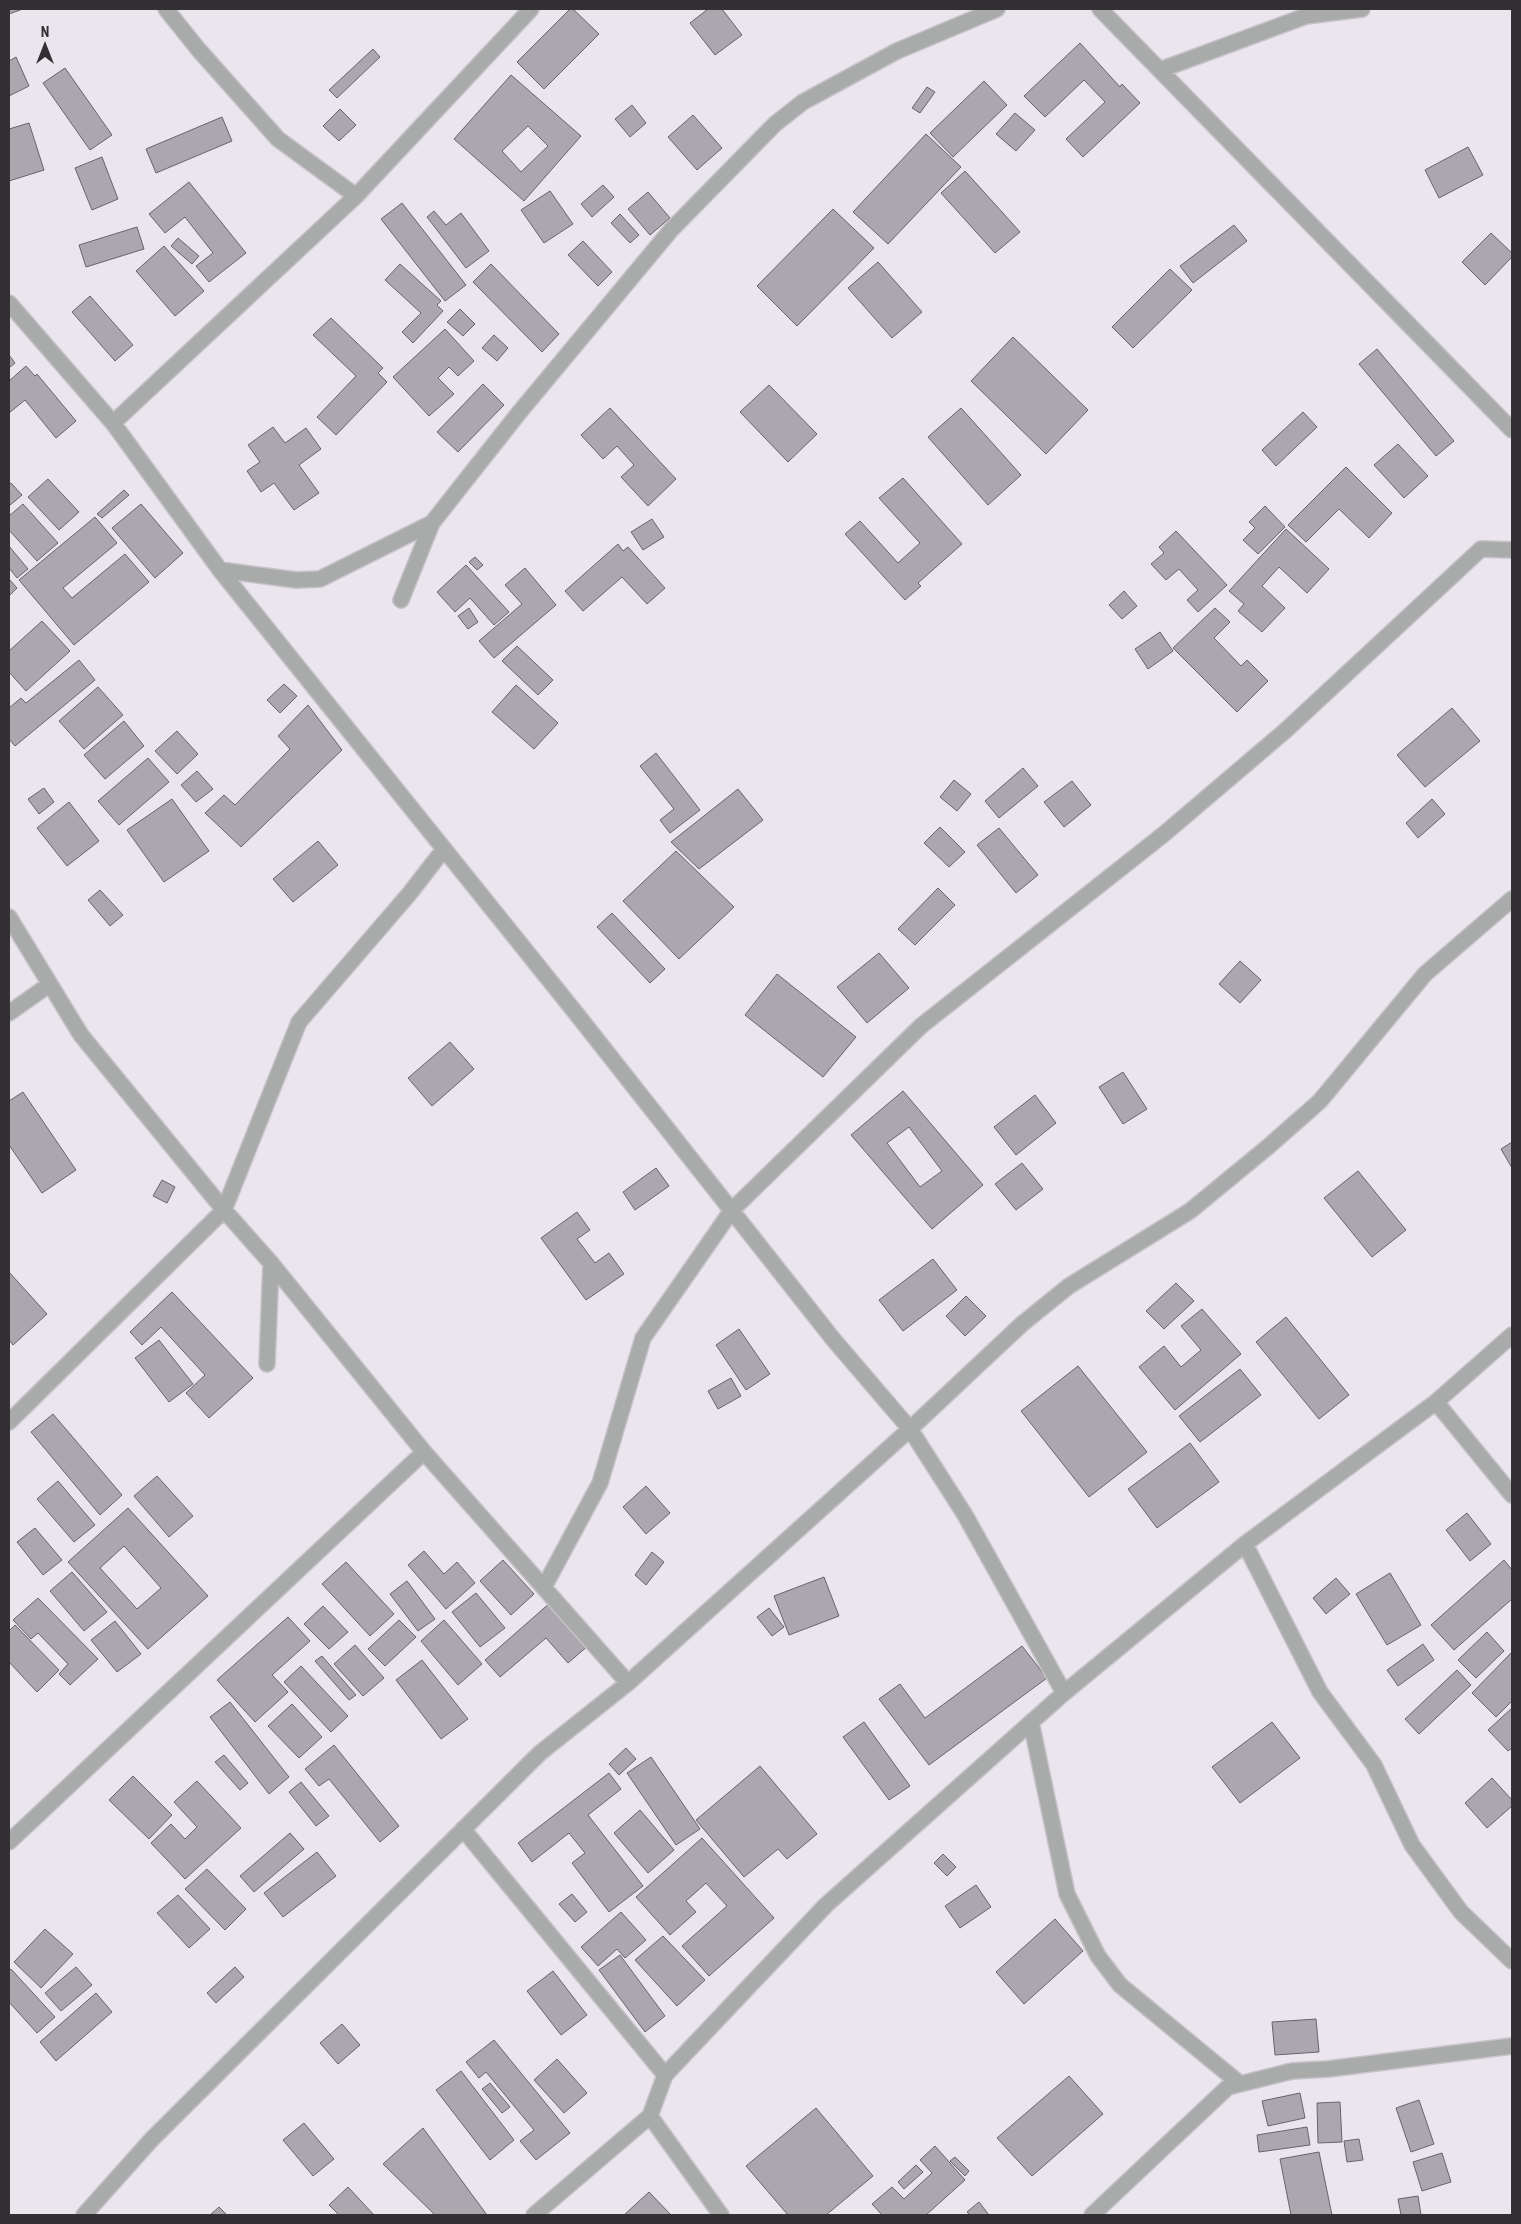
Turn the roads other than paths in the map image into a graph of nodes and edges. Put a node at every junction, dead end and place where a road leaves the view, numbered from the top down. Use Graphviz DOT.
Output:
graph roads {
  1 [pos="166,9"];
  2 [pos="531,9"];
  3 [pos="997,9"];
  4 [pos="1100,9"];
  5 [pos="1362,9"];
  6 [pos="1160,70"];
  7 [pos="356,196"];
  8 [pos="9,303"];
  9 [pos="113,423"];
  10 [pos="1512,430"];
  11 [pos="432,523"];
  12 [pos="1512,550"];
  13 [pos="220,570"];
  14 [pos="401,600"];
  15 [pos="444,849"];
  16 [pos="1512,899"];
  17 [pos="9,917"];
  18 [pos="50,984"];
  19 [pos="9,1013"];
  20 [pos="224,1210"];
  21 [pos="732,1210"];
  22 [pos="271,1263"];
  23 [pos="1512,1336"];
  24 [pos="267,1364"];
  25 [pos="1436,1402"];
  26 [pos="9,1422"];
  27 [pos="910,1429"];
  28 [pos="424,1452"];
  29 [pos="1512,1495"];
  30 [pos="1245,1544"];
  31 [pos="544,1587"];
  32 [pos="628,1683"];
  33 [pos="1064,1693"];
  34 [pos="1031,1722"];
  35 [pos="463,1829"];
  36 [pos="9,1842"];
  37 [pos="1512,1961"];
  38 [pos="1512,2046"];
  39 [pos="665,2075"];
  40 [pos="1239,2083"];
  41 [pos="650,2116"];
  42 [pos="84,2215"];
  43 [pos="534,2215"];
  44 [pos="721,2215"];
  45 [pos="1092,2215"];
  1 -- 7 [label="street"];
  2 -- 7 [label="street"];
  3 -- 11 [label="street"];
  4 -- 6 [label="street"];
  5 -- 6 [label="street"];
  6 -- 10 [label="street"];
  7 -- 9 [label="street"];
  8 -- 9 [label="street"];
  9 -- 13 [label="street"];
  11 -- 13 [label="street"];
  11 -- 14 [label="street"];
  12 -- 21 [label="street"];
  13 -- 15 [label="street"];
  15 -- 20 [label="street"];
  15 -- 21 [label="street"];
  16 -- 27 [label="street"];
  17 -- 18 [label="street"];
  18 -- 19 [label="street"];
  18 -- 20 [label="street"];
  20 -- 22 [label="street"];
  20 -- 26 [label="street"];
  21 -- 27 [label="street"];
  21 -- 31 [label="street"];
  22 -- 24 [label="street"];
  22 -- 28 [label="street"];
  23 -- 25 [label="street"];
  25 -- 29 [label="street"];
  25 -- 30 [label="street"];
  27 -- 32 [label="street"];
  27 -- 33 [label="street"];
  28 -- 31 [label="street"];
  28 -- 36 [label="street"];
  30 -- 33 [label="street"];
  30 -- 37 [label="street"];
  31 -- 32 [label="street"];
  32 -- 35 [label="street"];
  33 -- 34 [label="street"];
  34 -- 39 [label="street"];
  34 -- 40 [label="street"];
  35 -- 39 [label="street"];
  35 -- 42 [label="street"];
  38 -- 40 [label="street"];
  39 -- 41 [label="street"];
  40 -- 45 [label="street"];
  41 -- 43 [label="street"];
  41 -- 44 [label="street"];
}
